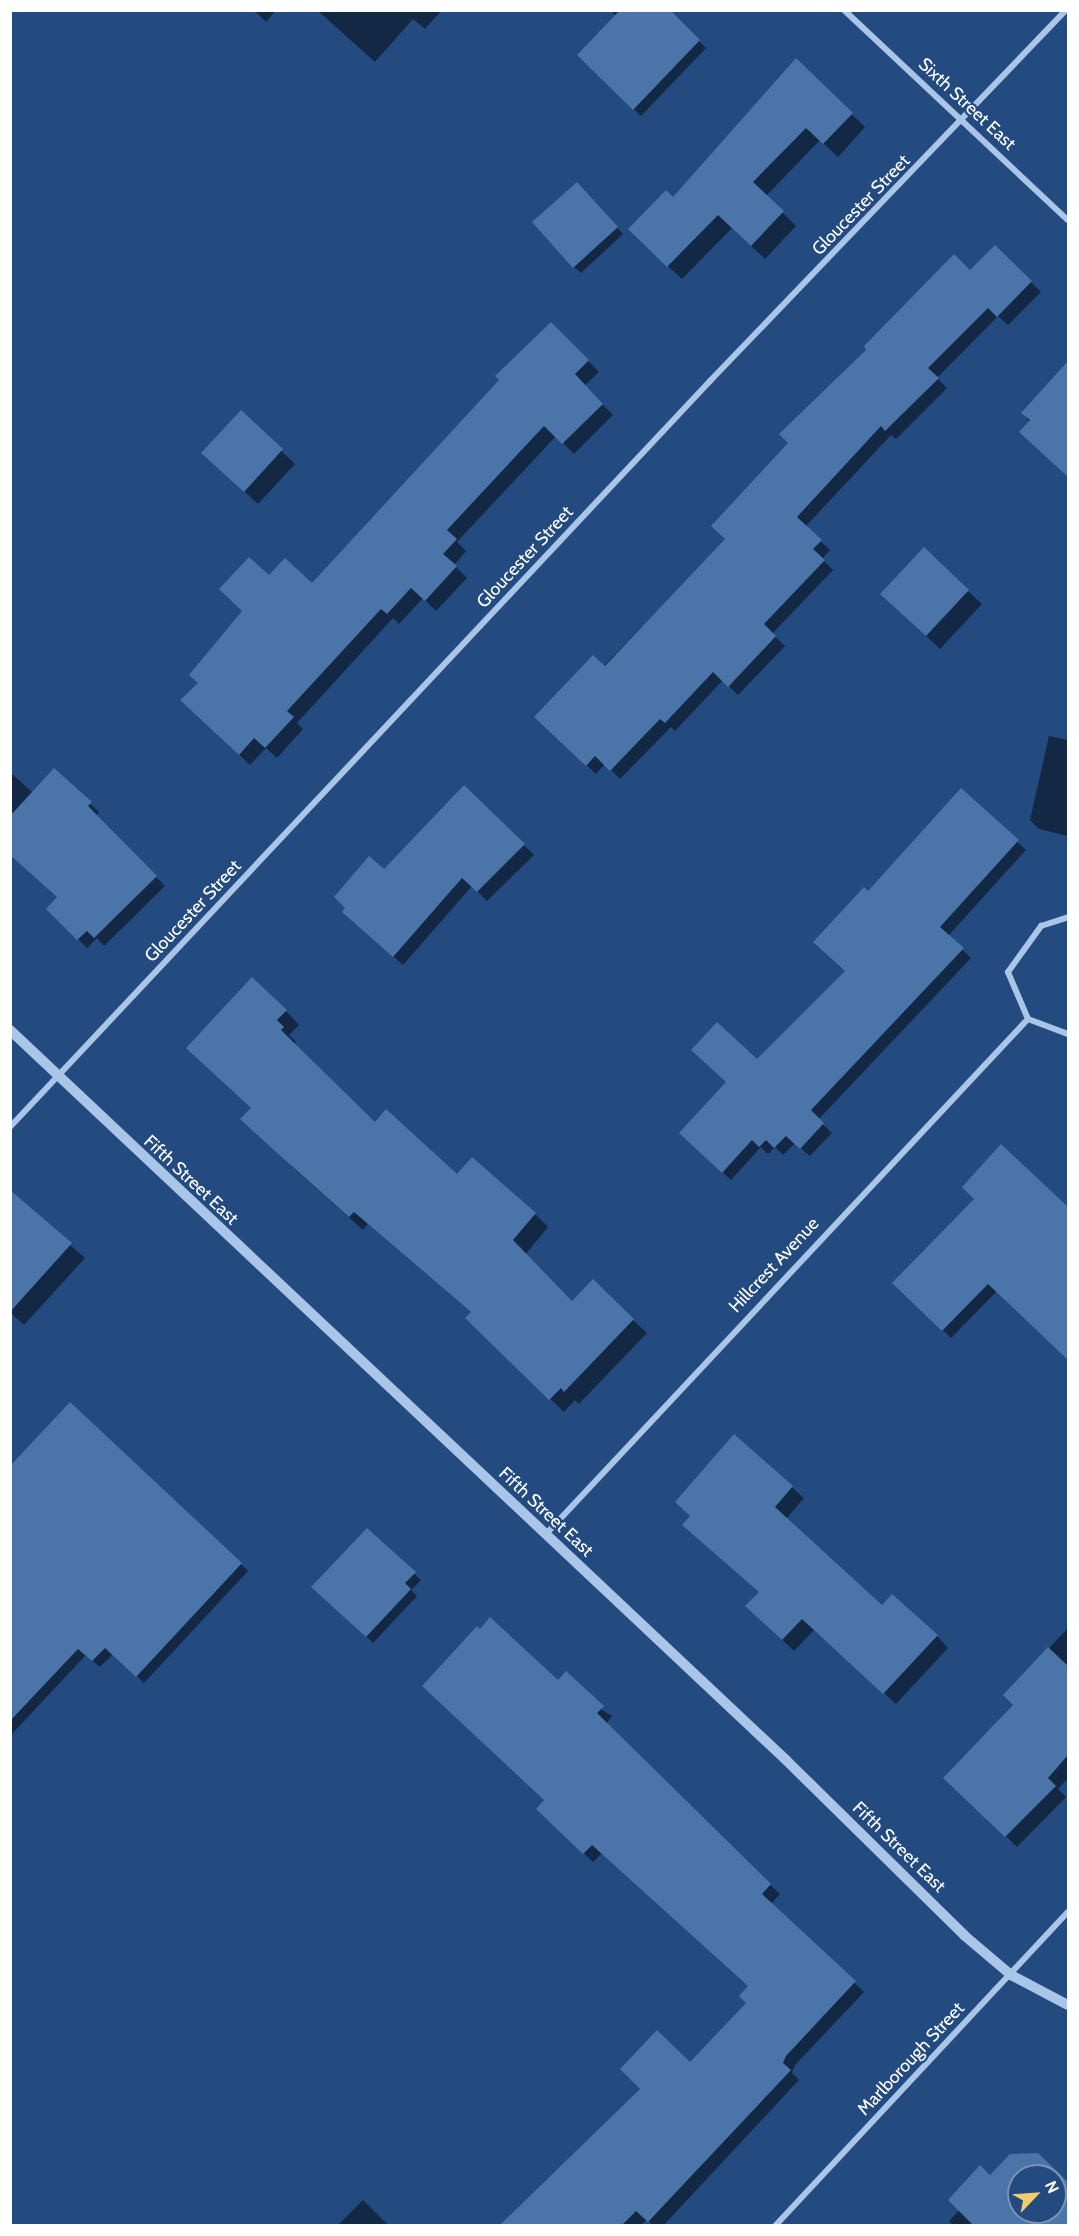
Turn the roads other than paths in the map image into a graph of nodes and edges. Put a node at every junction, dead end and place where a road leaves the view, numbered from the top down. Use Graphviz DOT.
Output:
graph roads {
  1 [pos="844,10"];
  2 [pos="1066,10"];
  3 [pos="963,121"];
  4 [pos="1068,220"];
  5 [pos="1068,917"];
  6 [pos="1028,1018"];
  7 [pos="10,1030"];
  8 [pos="1068,1034"];
  9 [pos="58,1078"];
  10 [pos="10,1128"];
  11 [pos="546,1534"];
  12 [pos="1068,1912"];
  13 [pos="1011,1975"];
  14 [pos="1068,2005"];
  15 [pos="775,2226"];
  1 -- 3 [label="street, Sixth Street East"];
  2 -- 3 [label="street, Gloucester Street"];
  3 -- 4 [label="street, Sixth Street East"];
  3 -- 9 [label="street, Gloucester Street"];
  5 -- 6 [label="street"];
  6 -- 8 [label="street"];
  6 -- 11 [label="street, Hillcrest Avenue"];
  7 -- 9 [label="street, Fifth Street East"];
  9 -- 10 [label="street, Gloucester Street"];
  9 -- 11 [label="street, Fifth Street East"];
  11 -- 13 [label="street, Fifth Street East"];
  12 -- 13 [label="street, Marlborough Street"];
  13 -- 14 [label="street, Fifth Street East"];
  13 -- 15 [label="street, Marlborough Street"];
}
